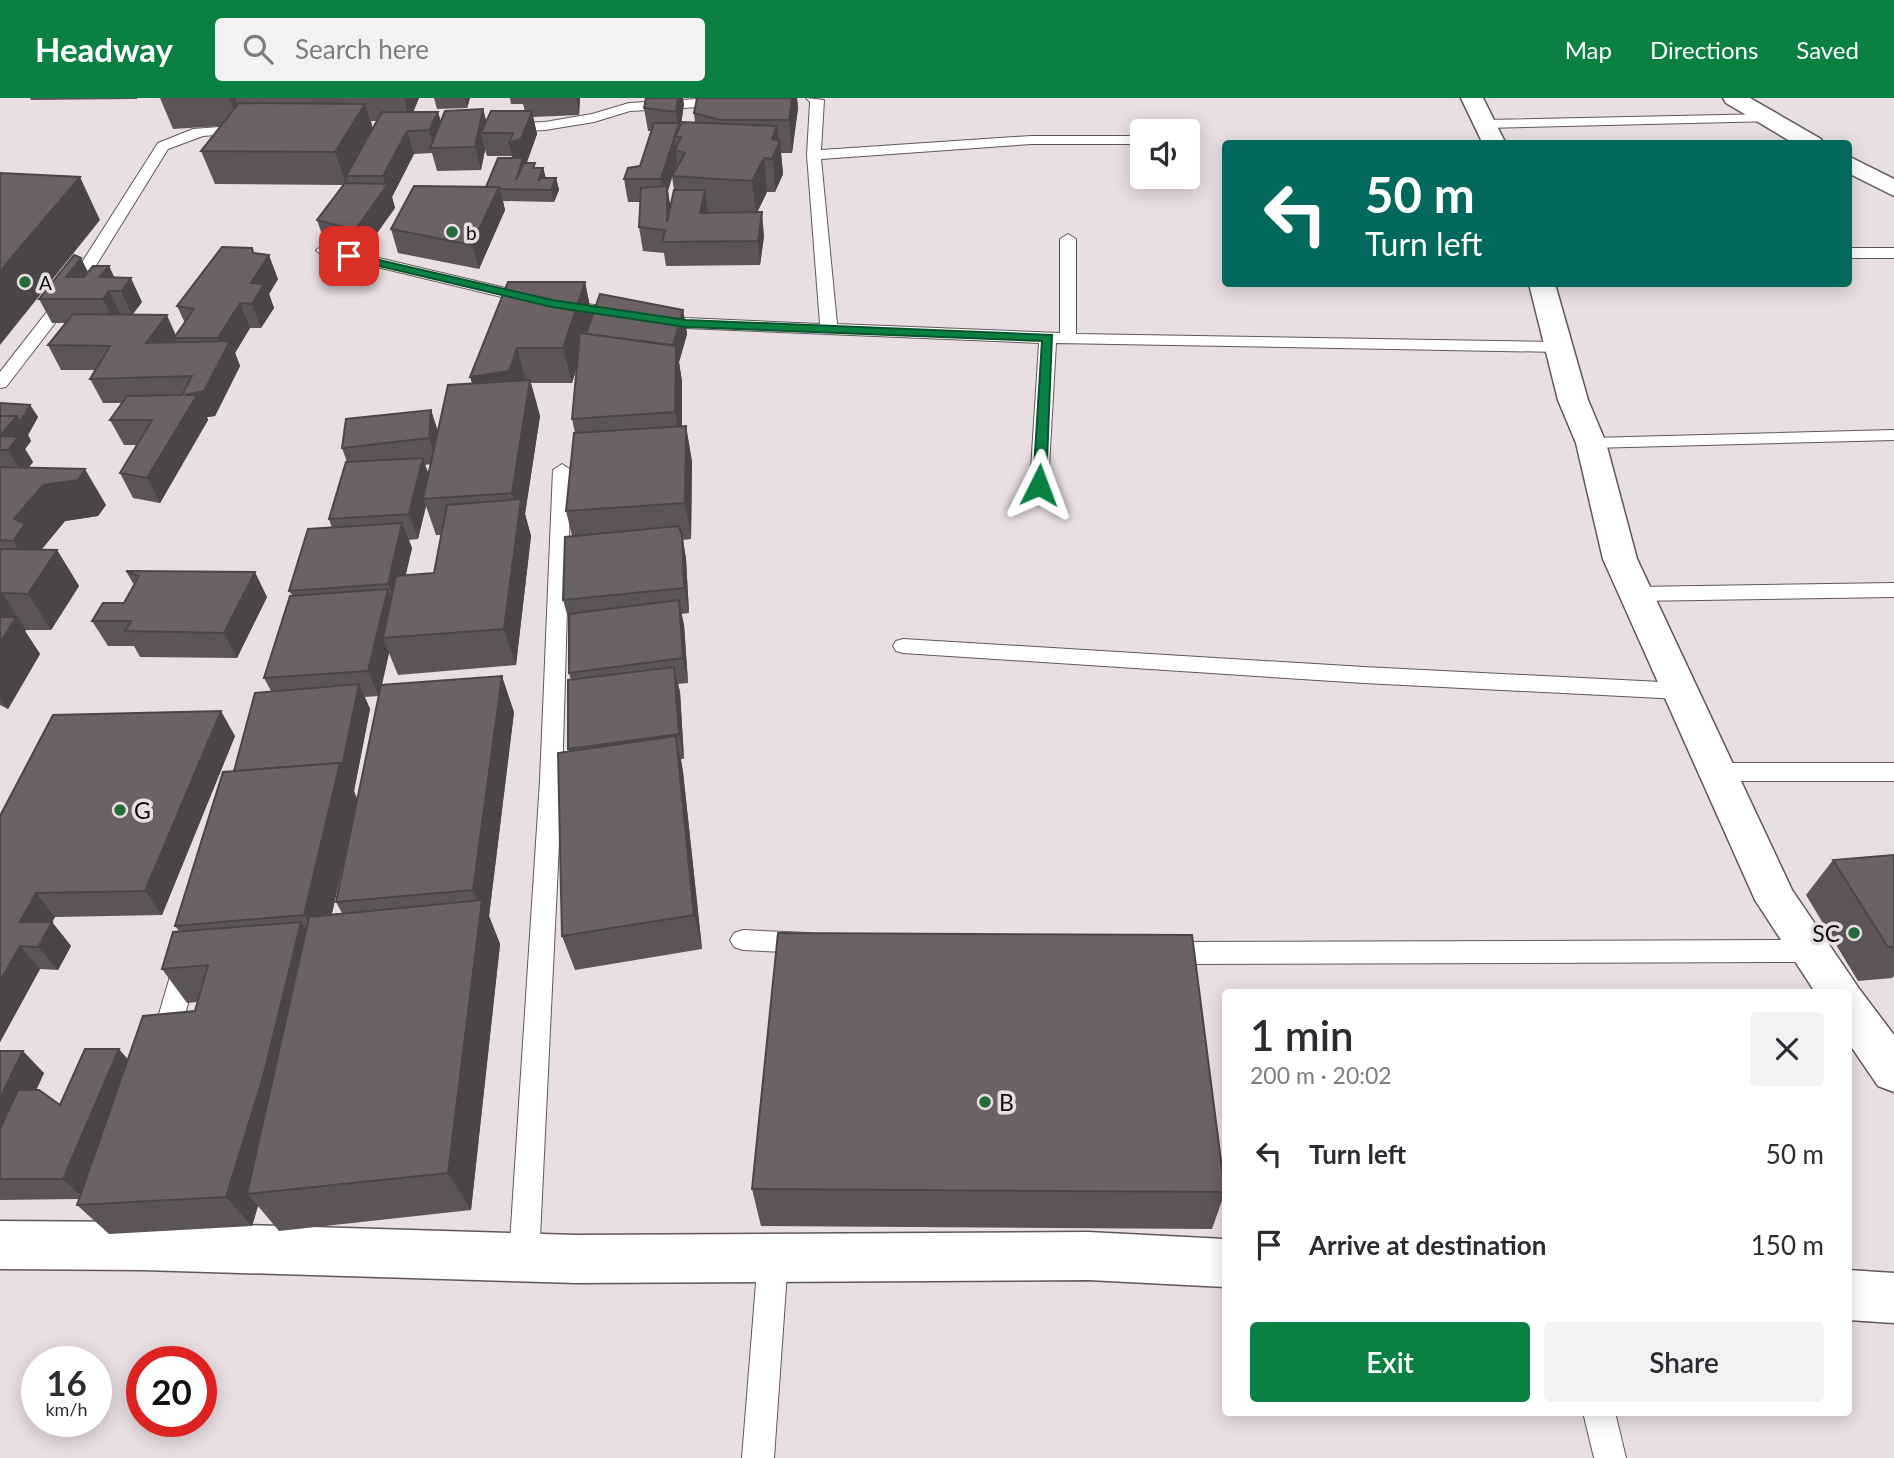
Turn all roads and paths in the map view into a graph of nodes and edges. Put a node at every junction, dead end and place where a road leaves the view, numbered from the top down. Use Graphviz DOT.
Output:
graph roads {
  1 [pos="597,98"];
  2 [pos="786,98"];
  3 [pos="813,98"];
  4 [pos="1472,98"];
  5 [pos="1734,98"];
  6 [pos="594,118"];
  7 [pos="1769,118"];
  8 [pos="493,128"];
  9 [pos="263,129"];
  10 [pos="1490,134"];
  11 [pos="1130,140"];
  12 [pos="1806,140"];
  13 [pos="814,155"];
  14 [pos="1852,165"];
  15 [pos="1894,189"];
  16 [pos="1068,239"];
  17 [pos="324,250"];
  18 [pos="1852,253"];
  19 [pos="1894,253"];
  20 [pos="1543,287"];
  21 [pos="829,329"];
  22 [pos="1048,338"];
  23 [pos="1068,338"];
  24 [pos="1559,347"];
  25 [pos="0,383"];
  26 [pos="1894,435"];
  27 [pos="1591,443"];
  28 [pos="562,470"];
  29 [pos="1039,485"];
  30 [pos="1894,590"];
  31 [pos="1635,594"];
  32 [pos="903,646"];
  33 [pos="1680,691"];
  34 [pos="1719,772"];
  35 [pos="1894,772"];
  36 [pos="743,940"];
  37 [pos="192,943"];
  38 [pos="826,944"];
  39 [pos="1812,951"];
  40 [pos="1142,953"];
  41 [pos="1837,989"];
  42 [pos="1870,1022"];
  43 [pos="158,1062"];
  44 [pos="1894,1072"];
  45 [pos="0,1245"];
  46 [pos="524,1258"];
  47 [pos="773,1258"];
  48 [pos="1222,1263"];
  49 [pos="1852,1295"];
  50 [pos="1894,1298"];
  51 [pos="1600,1416"];
  52 [pos="758,1458"];
  53 [pos="1610,1458"];
  1 -- 6 [label="lane"];
  2 -- 6 [label="lane"];
  3 -- 13 [label="lane"];
  4 -- 10 [label="street"];
  5 -- 7 [label="street"];
  6 -- 8 [label="lane"];
  7 -- 10 [label="lane"];
  7 -- 12 [label="street"];
  9 -- 25 [label="lane"];
  11 -- 13 [label="lane"];
  13 -- 21 [label="lane"];
  14 -- 15 [label="street"];
  16 -- 23 [label="lane"];
  17 -- 21 [label="lane"];
  18 -- 19 [label="lane"];
  20 -- 24 [label="street"];
  21 -- 22 [label="lane"];
  22 -- 23 [label="lane"];
  22 -- 29 [label="lane"];
  23 -- 24 [label="lane"];
  24 -- 27 [label="street"];
  26 -- 27 [label="lane"];
  27 -- 31 [label="street"];
  28 -- 46 [label="lane"];
  30 -- 31 [label="lane"];
  31 -- 33 [label="street"];
  32 -- 33 [label="lane"];
  33 -- 34 [label="street"];
  34 -- 35 [label="lane"];
  34 -- 39 [label="street"];
  36 -- 38 [label="lane"];
  37 -- 43 [label="lane"];
  39 -- 40 [label="lane"];
  39 -- 41 [label="street"];
  42 -- 44 [label="street"];
  45 -- 46 [label="street"];
  46 -- 47 [label="street"];
  47 -- 48 [label="street"];
  47 -- 52 [label="lane"];
  49 -- 50 [label="street"];
  51 -- 53 [label="lane"];
}
